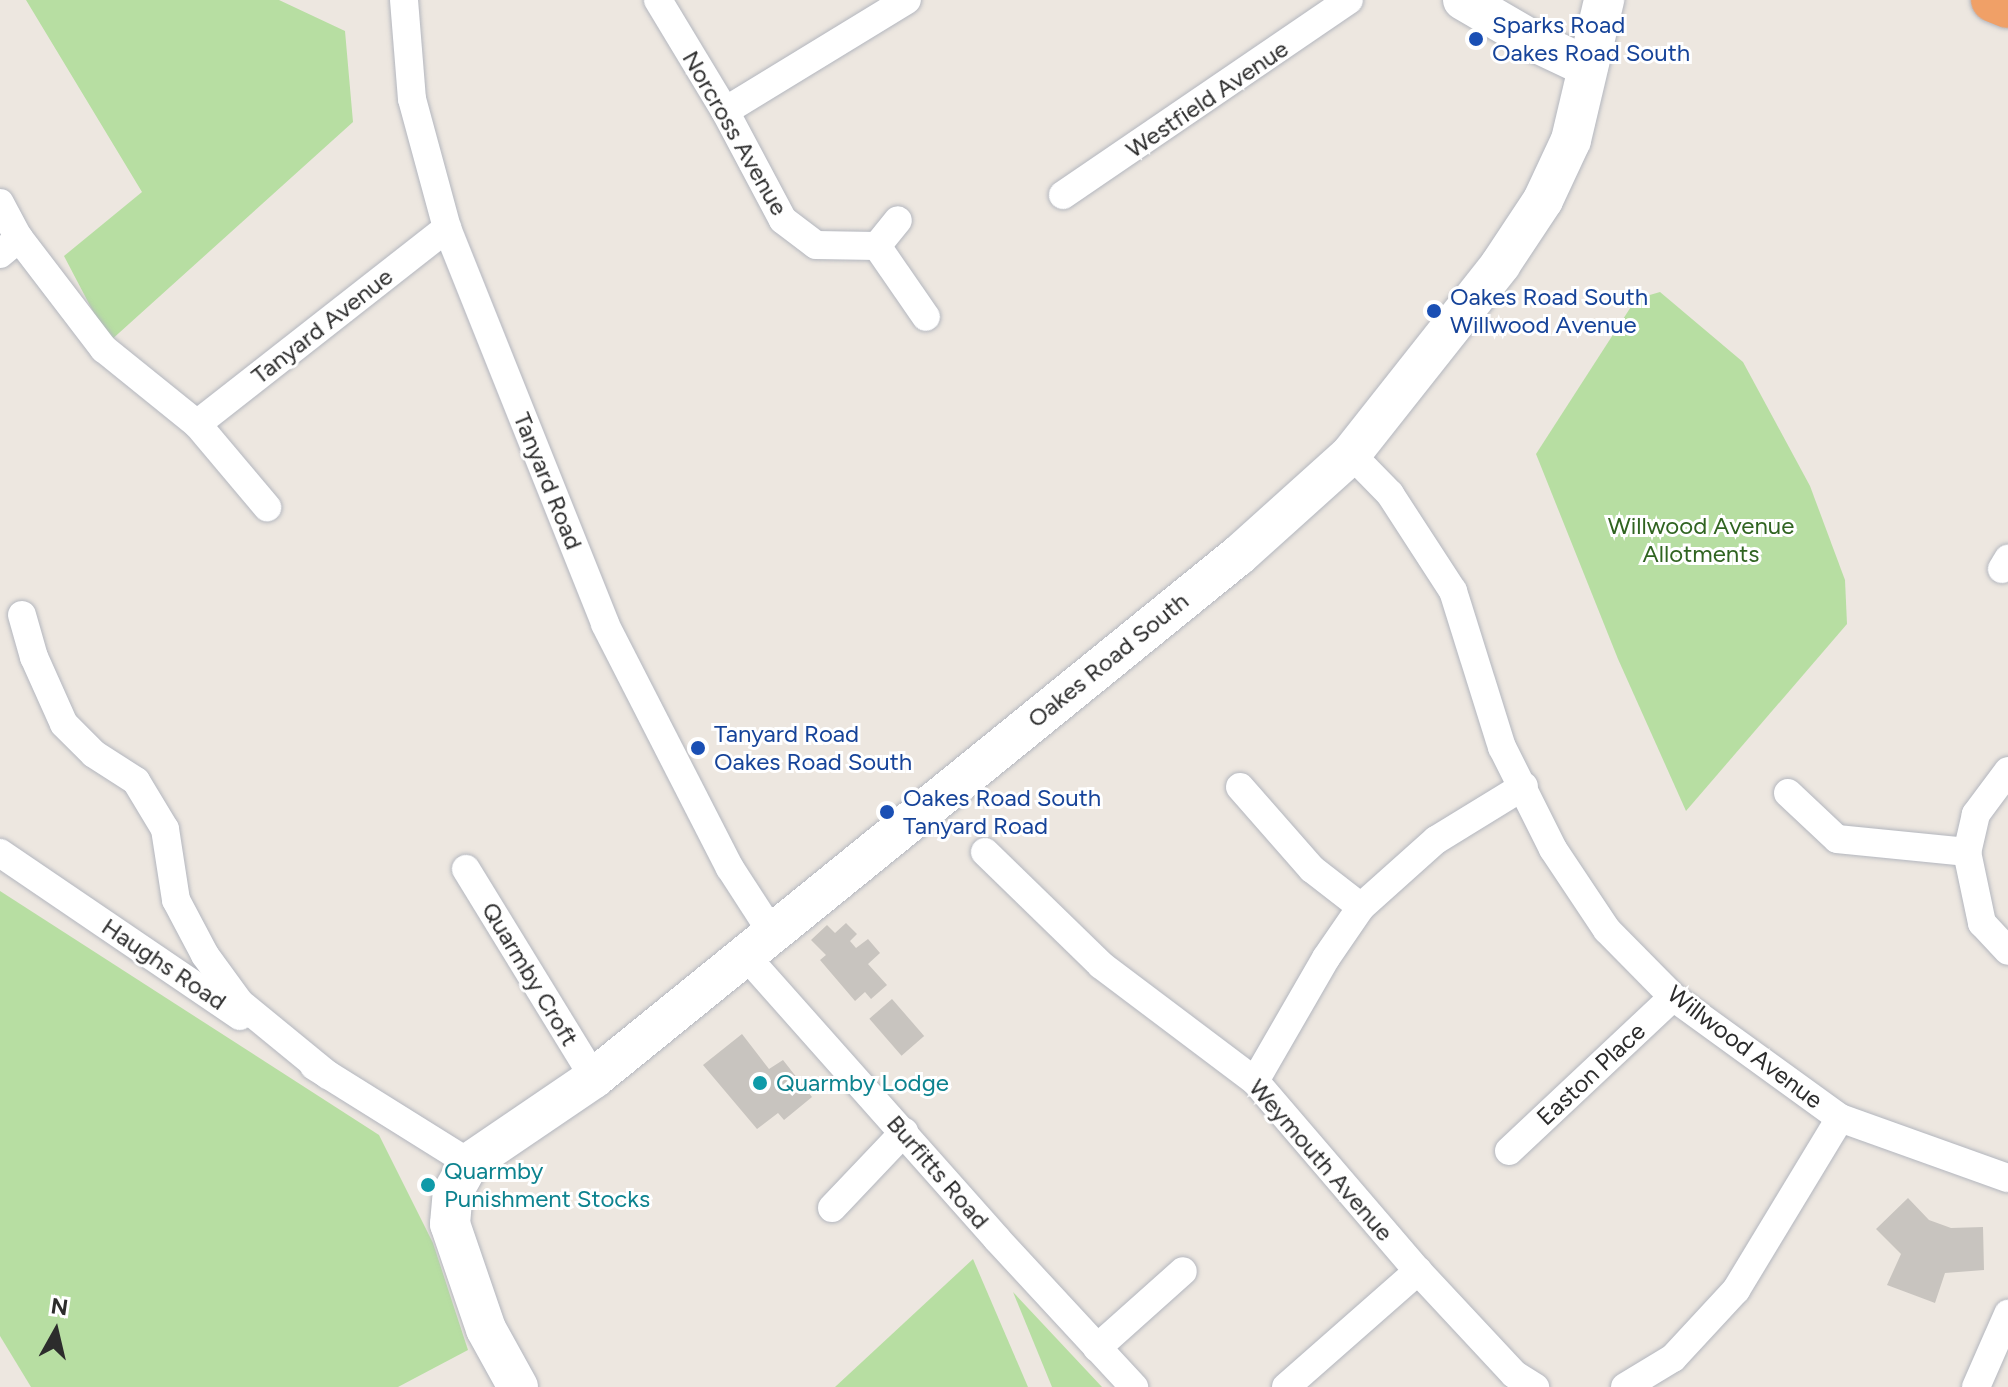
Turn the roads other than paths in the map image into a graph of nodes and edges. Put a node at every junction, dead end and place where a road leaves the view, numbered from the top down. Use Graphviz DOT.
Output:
graph roads {
  1 [pos="404,0"];
  2 [pos="658,0"];
  3 [pos="907,0"];
  4 [pos="1349,0"];
  5 [pos="1463,0"];
  6 [pos="1604,0"];
  7 [pos="1993,0"];
  8 [pos="2008,6"];
  9 [pos="1588,67"];
  10 [pos="725,111"];
  11 [pos="1063,195"];
  12 [pos="0,203"];
  13 [pos="898,220"];
  14 [pos="447,228"];
  15 [pos="9,246"];
  16 [pos="877,246"];
  17 [pos="926,317"];
  18 [pos="197,424"];
  19 [pos="1351,454"];
  20 [pos="267,507"];
  21 [pos="22,615"];
  22 [pos="2008,771"];
  23 [pos="1524,786"];
  24 [pos="1240,787"];
  25 [pos="1788,793"];
  26 [pos="985,852"];
  27 [pos="1967,852"];
  28 [pos="0,853"];
  29 [pos="466,869"];
  30 [pos="1361,907"];
  31 [pos="758,944"];
  32 [pos="2008,951"];
  33 [pos="1673,997"];
  34 [pos="328,1075"];
  35 [pos="594,1078"];
  36 [pos="1255,1081"];
  37 [pos="1840,1118"];
  38 [pos="904,1132"];
  39 [pos="1509,1151"];
  40 [pos="461,1178"];
  41 [pos="2008,1178"];
  42 [pos="832,1208"];
  43 [pos="1183,1271"];
  44 [pos="1418,1271"];
  45 [pos="2008,1314"];
  46 [pos="1097,1348"];
  47 [pos="518,1387"];
  48 [pos="1134,1387"];
  49 [pos="1286,1387"];
  50 [pos="1535,1387"];
  51 [pos="1625,1387"];
  52 [pos="1976,1387"];
  1 -- 14 [label="street, Tanyard Road"];
  2 -- 10 [label="street, Norcross Avenue"];
  3 -- 10 [label="street"];
  4 -- 11 [label="street, Westfield Avenue"];
  5 -- 9 [label="street"];
  6 -- 9 [label="street, Oakes Road South"];
  7 -- 8 [label="highway"];
  9 -- 19 [label="street, Oakes Road South"];
  10 -- 16 [label="street, Norcross Avenue"];
  12 -- 15 [label="street"];
  13 -- 16 [label="street"];
  14 -- 18 [label="street, Tanyard Avenue"];
  14 -- 31 [label="street, Tanyard Road"];
  15 -- 18 [label="street"];
  16 -- 17 [label="street"];
  18 -- 20 [label="street"];
  19 -- 23 [label="street, Willwood Avenue"];
  19 -- 31 [label="street, Oakes Road South"];
  21 -- 34 [label="street, Haughs Road"];
  22 -- 27 [label="street"];
  23 -- 30 [label="street"];
  23 -- 33 [label="street, Willwood Avenue"];
  24 -- 30 [label="street"];
  25 -- 27 [label="street"];
  26 -- 36 [label="street, Weymouth Avenue"];
  27 -- 32 [label="street"];
  28 -- 34 [label="street, Haughs Road"];
  29 -- 35 [label="street, Quarmby Croft"];
  30 -- 36 [label="street"];
  31 -- 35 [label="street, Oakes Road South"];
  31 -- 38 [label="street, Burfitts Road"];
  33 -- 37 [label="street, Willwood Avenue"];
  33 -- 39 [label="street, Easton Place"];
  34 -- 40 [label="street, Haughs Road"];
  35 -- 40 [label="street, Oakes Road South"];
  36 -- 44 [label="street, Weymouth Avenue"];
  37 -- 41 [label="street, Willwood Avenue"];
  37 -- 51 [label="street"];
  38 -- 42 [label="street"];
  38 -- 46 [label="street, Burfitts Road"];
  40 -- 47 [label="street"];
  43 -- 46 [label="street"];
  44 -- 49 [label="street"];
  44 -- 50 [label="street, Weymouth Avenue"];
  45 -- 52 [label="street"];
  46 -- 48 [label="street, Burfitts Road"];
}
